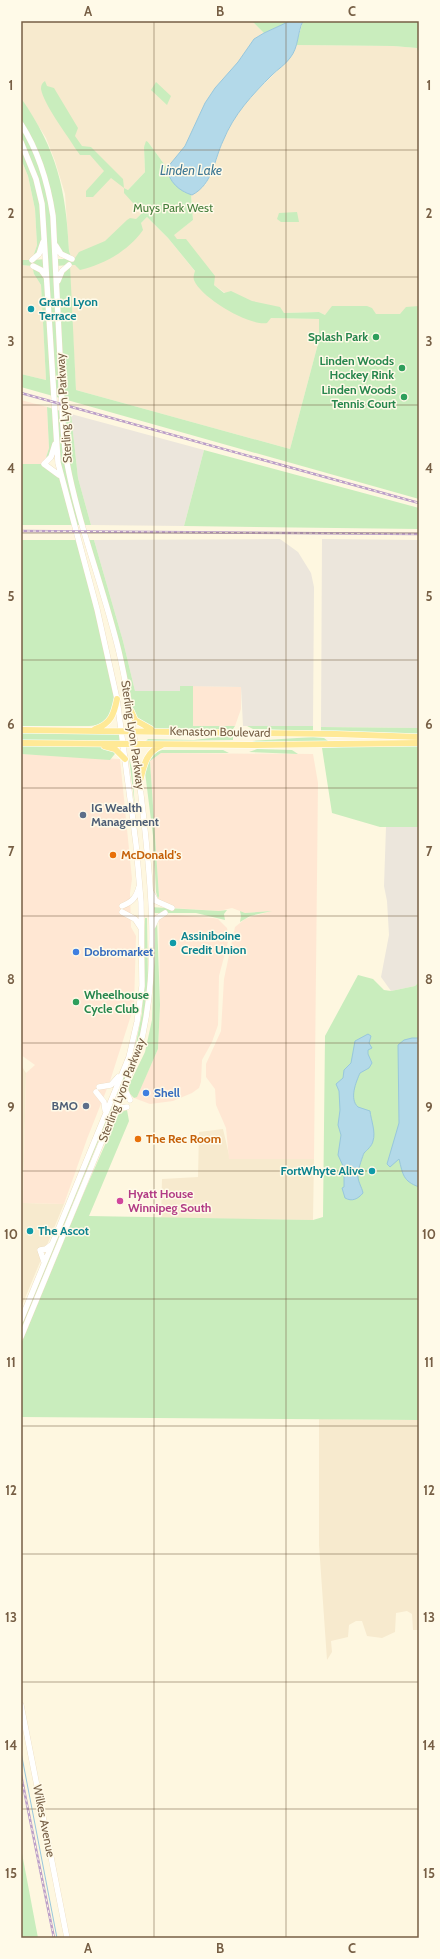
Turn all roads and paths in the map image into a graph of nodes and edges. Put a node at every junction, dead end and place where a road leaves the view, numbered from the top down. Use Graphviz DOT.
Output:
graph roads {
  1 [pos="21,124"];
  2 [pos="21,142"];
  3 [pos="45,236"];
  4 [pos="54,241"];
  5 [pos="72,259"];
  6 [pos="70,265"];
  7 [pos="47,280"];
  8 [pos="57,285"];
  9 [pos="56,440"];
  10 [pos="60,476"];
  11 [pos="117,699"];
  12 [pos="131,711"];
  13 [pos="21,730"];
  14 [pos="90,730"];
  15 [pos="122,731"];
  16 [pos="134,731"];
  17 [pos="156,731"];
  18 [pos="419,737"];
  19 [pos="21,743"];
  20 [pos="419,743"];
  21 [pos="95,744"];
  22 [pos="124,744"];
  23 [pos="135,744"];
  24 [pos="164,745"];
  25 [pos="125,759"];
  26 [pos="140,781"];
  27 [pos="140,883"];
  28 [pos="150,885"];
  29 [pos="122,906"];
  30 [pos="172,908"];
  31 [pos="122,912"];
  32 [pos="165,913"];
  33 [pos="142,930"];
  34 [pos="150,932"];
  35 [pos="125,1067"];
  36 [pos="124,1088"];
  37 [pos="130,1100"];
  38 [pos="127,1107"];
  39 [pos="114,1112"];
  40 [pos="104,1116"];
  41 [pos="52,1243"];
  42 [pos="44,1264"];
  43 [pos="21,1320"];
  44 [pos="21,1337"];
  45 [pos="21,1705"];
  46 [pos="67,1938"];
  1 -- 4 [label="main road, Sterling Lyon Parkway"];
  2 -- 3 [label="main road, Sterling Lyon Parkway"];
  3 -- 7 [label="main road, Sterling Lyon Parkway"];
  3 -- 7 [label="main road"];
  4 -- 5 [label="main road"];
  4 -- 8 [label="main road, Sterling Lyon Parkway"];
  6 -- 8 [label="main road"];
  7 -- 9 [label="main road, Sterling Lyon Parkway"];
  8 -- 12 [label="main road, Sterling Lyon Parkway"];
  9 -- 10 [label="main road, Sterling Lyon Parkway"];
  9 -- 10 [label="main road"];
  10 -- 11 [label="main road, Sterling Lyon Parkway"];
  11 -- 14 [label="main road"];
  11 -- 15 [label="main road, Sterling Lyon Parkway"];
  12 -- 16 [label="main road, Sterling Lyon Parkway"];
  12 -- 17 [label="main road"];
  13 -- 14 [label="main road, Kenaston Boulevard"];
  14 -- 15 [label="main road, Kenaston Boulevard"];
  15 -- 16 [label="main road, Kenaston Boulevard"];
  15 -- 22 [label="main road, Sterling Lyon Parkway"];
  16 -- 17 [label="main road, Kenaston Boulevard"];
  16 -- 23 [label="main road, Sterling Lyon Parkway"];
  17 -- 18 [label="main road, Kenaston Boulevard"];
  19 -- 21 [label="main road, Kenaston Boulevard"];
  20 -- 24 [label="main road, Kenaston Boulevard"];
  21 -- 22 [label="main road, Kenaston Boulevard"];
  21 -- 25 [label="main road"];
  22 -- 23 [label="main road, Kenaston Boulevard"];
  22 -- 25 [label="main road, Sterling Lyon Parkway"];
  23 -- 24 [label="main road, Kenaston Boulevard"];
  23 -- 26 [label="main road, Sterling Lyon Parkway"];
  24 -- 26 [label="main road"];
  25 -- 27 [label="main road, Sterling Lyon Parkway"];
  26 -- 28 [label="main road, Sterling Lyon Parkway"];
  27 -- 29 [label="main road"];
  27 -- 33 [label="main road, Sterling Lyon Parkway"];
  28 -- 30 [label="main road"];
  28 -- 34 [label="main road, Sterling Lyon Parkway"];
  31 -- 33 [label="main road"];
  32 -- 34 [label="main road"];
  33 -- 35 [label="main road, Sterling Lyon Parkway"];
  34 -- 36 [label="main road, Sterling Lyon Parkway"];
  35 -- 40 [label="main road, Sterling Lyon Parkway"];
  35 -- 40 [label="main road"];
  36 -- 37 [label="main road"];
  36 -- 39 [label="main road, Sterling Lyon Parkway"];
  38 -- 39 [label="main road"];
  39 -- 44 [label="main road, Sterling Lyon Parkway"];
  40 -- 41 [label="main road, Sterling Lyon Parkway"];
  41 -- 42 [label="main road, Sterling Lyon Parkway"];
  41 -- 42 [label="main road"];
  42 -- 43 [label="main road, Sterling Lyon Parkway"];
  45 -- 46 [label="main road, Wilkes Avenue"];
}
